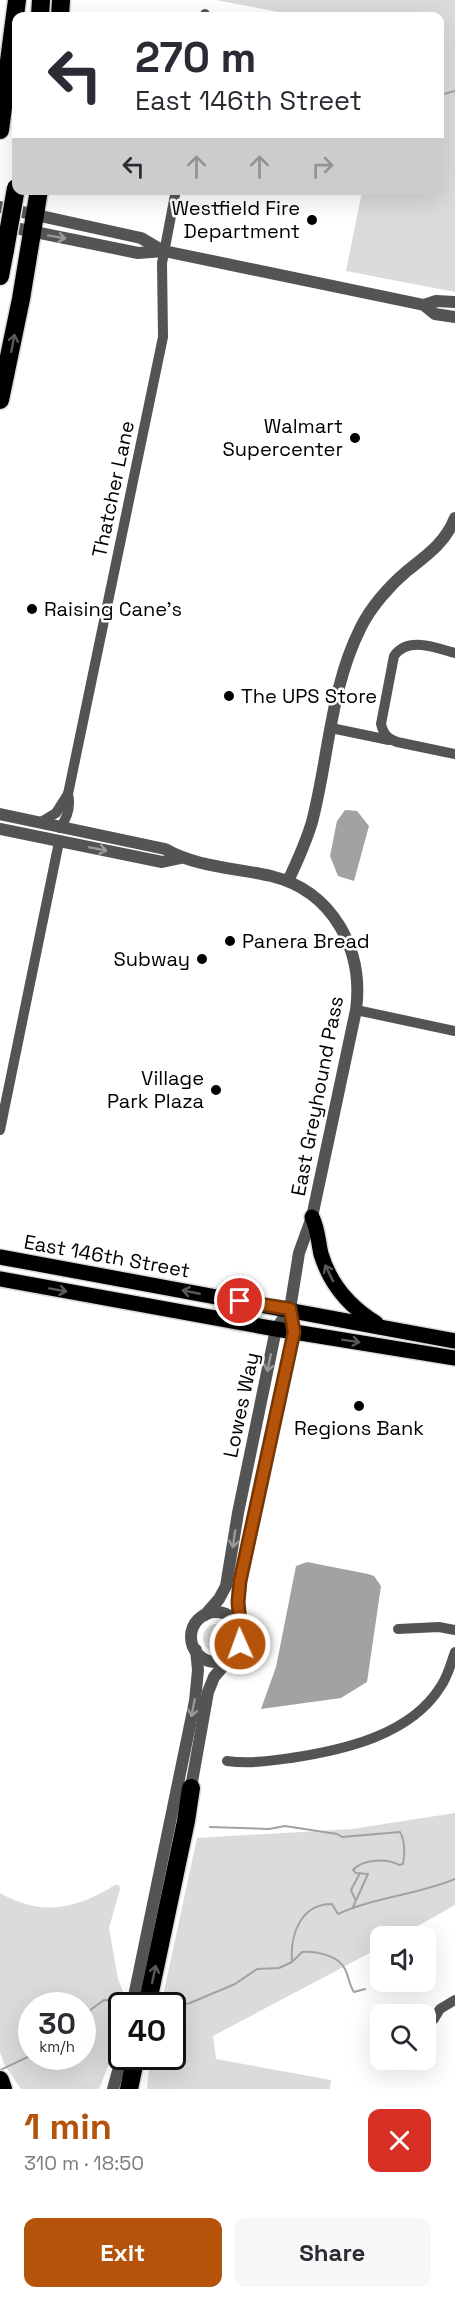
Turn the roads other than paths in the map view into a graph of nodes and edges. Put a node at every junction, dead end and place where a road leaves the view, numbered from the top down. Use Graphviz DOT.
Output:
graph roads {
  1 [pos="12,38"];
  2 [pos="0,130"];
  3 [pos="15,195"];
  4 [pos="38,195"];
  5 [pos="175,195"];
  6 [pos="0,207"];
  7 [pos="36,214"];
  8 [pos="0,225"];
  9 [pos="33,233"];
  10 [pos="164,251"];
  11 [pos="0,276"];
  12 [pos="455,302"];
  13 [pos="424,305"];
  14 [pos="455,317"];
  15 [pos="0,400"];
  16 [pos="455,518"];
  17 [pos="455,652"];
  18 [pos="331,728"];
  19 [pos="396,742"];
  20 [pos="455,754"];
  21 [pos="68,794"];
  22 [pos="0,814"];
  23 [pos="41,822"];
  24 [pos="60,828"];
  25 [pos="0,829"];
  26 [pos="59,842"];
  27 [pos="181,858"];
  28 [pos="288,881"];
  29 [pos="356,1010"];
  30 [pos="455,1031"];
  31 [pos="0,1130"];
  32 [pos="312,1217"];
  33 [pos="0,1257"];
  34 [pos="0,1279"];
  35 [pos="290,1309"];
  36 [pos="384,1327"];
  37 [pos="276,1329"];
  38 [pos="294,1332"];
  39 [pos="455,1341"];
  40 [pos="455,1359"];
  41 [pos="205,1615"];
  42 [pos="240,1629"];
  43 [pos="398,1629"];
  44 [pos="455,1630"];
  45 [pos="196,1650"];
  46 [pos="455,1652"];
  47 [pos="231,1657"];
  48 [pos="227,1761"];
  49 [pos="191,1788"];
  50 [pos="153,1942"];
  51 [pos="137,1992"];
  52 [pos="148,1992"];
  53 [pos="455,2000"];
  54 [pos="436,2016"];
  55 [pos="118,2070"];
  56 [pos="133,2070"];
  57 [pos="0,2080"];
  58 [pos="3,2089"];
  59 [pos="113,2089"];
  60 [pos="129,2089"];
  1 -- 2 [label="highway"];
  3 -- 11 [label="highway, bridge"];
  4 -- 7 [label="highway"];
  5 -- 10 [label="street, Thatcher Lane"];
  6 -- 7 [label="street"];
  7 -- 9 [label="highway"];
  7 -- 10 [label="street"];
  8 -- 9 [label="street"];
  9 -- 10 [label="street, one-way"];
  15 -- 9 [label="highway, one-way"];
  10 -- 13 [label="street"];
  10 -- 21 [label="street, Thatcher Lane"];
  12 -- 13 [label="street"];
  13 -- 14 [label="street"];
  16 -- 18 [label="street"];
  17 -- 19 [label="street"];
  18 -- 19 [label="street"];
  18 -- 28 [label="street"];
  19 -- 20 [label="street"];
  21 -- 23 [label="street, Thatcher Lane"];
  21 -- 24 [label="street, Thatcher Lane"];
  22 -- 23 [label="street, East Greyhound Pass"];
  23 -- 24 [label="street, East Greyhound Pass"];
  24 -- 27 [label="street, East Greyhound Pass"];
  25 -- 26 [label="street, East Greyhound Pass"];
  26 -- 27 [label="street, East Greyhound Pass, one-way"];
  26 -- 31 [label="street"];
  27 -- 28 [label="street, East Greyhound Pass"];
  28 -- 29 [label="street, East Greyhound Pass"];
  29 -- 30 [label="street"];
  29 -- 32 [label="street, East Greyhound Pass"];
  32 -- 35 [label="street, East Greyhound Pass"];
  36 -- 32 [label="main road, one-way"];
  35 -- 33 [label="main road, East 146th Street, one-way"];
  34 -- 37 [label="main road, one-way"];
  35 -- 36 [label="main road, East 146th Street"];
  35 -- 37 [label="street, Lowes Way"];
  35 -- 38 [label="street, Lowes Way"];
  36 -- 39 [label="main road, East 146th Street"];
  37 -- 38 [label="main road"];
  37 -- 41 [label="street, Lowes Way, one-way"];
  38 -- 40 [label="main road, one-way"];
  38 -- 42 [label="street, Lowes Way"];
  41 -- 42 [label="street"];
  41 -- 45 [label="street, Lowes Way"];
  42 -- 47 [label="street, Lowes Way"];
  43 -- 44 [label="street"];
  45 -- 47 [label="street"];
  45 -- 50 [label="street, Lowes Way, one-way"];
  46 -- 48 [label="street"];
  47 -- 49 [label="street, Lowes Way"];
  49 -- 50 [label="highway"];
  50 -- 51 [label="street, Lowes Way"];
  52 -- 50 [label="highway, one-way"];
  53 -- 54 [label="street"];
  55 -- 59 [label="street"];
  56 -- 60 [label="highway"];
  57 -- 58 [label="highway"];
}
